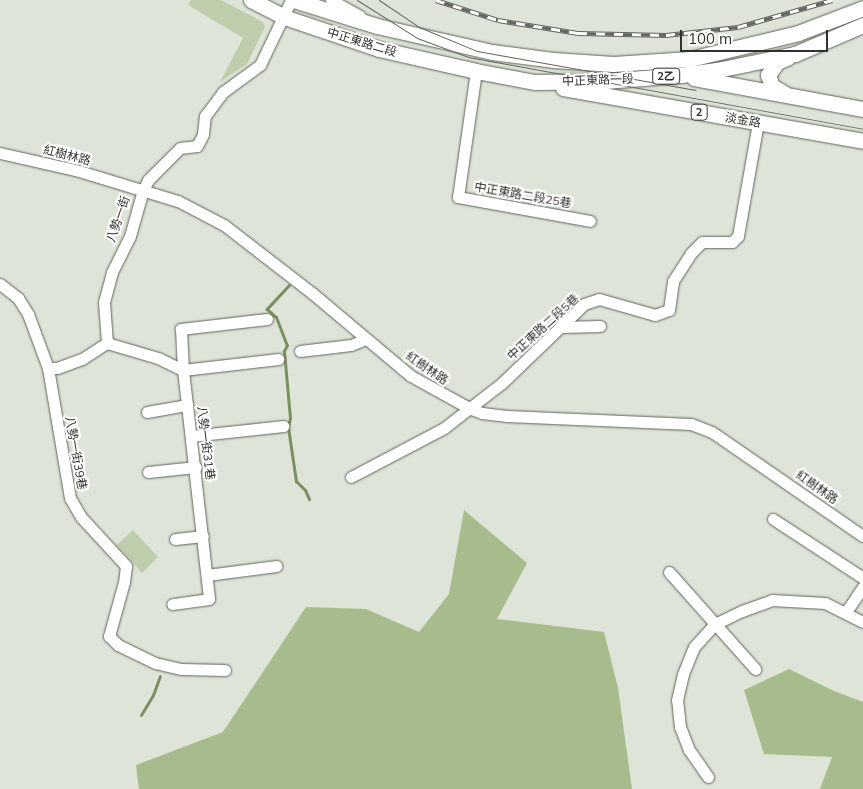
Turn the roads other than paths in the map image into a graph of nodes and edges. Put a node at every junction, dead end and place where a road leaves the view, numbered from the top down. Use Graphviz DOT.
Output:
graph roads {
  1 [pos="251,0"];
  2 [pos="293,0"];
  3 [pos="331,0"];
  4 [pos="863,8"];
  5 [pos="284,16"];
  6 [pos="863,25"];
  7 [pos="377,26"];
  8 [pos="492,52"];
  9 [pos="795,54"];
  10 [pos="614,64"];
  11 [pos="476,72"];
  12 [pos="680,75"];
  13 [pos="535,82"];
  14 [pos="790,96"];
  15 [pos="863,109"];
  16 [pos="758,122"];
  17 [pos="863,141"];
  18 [pos="0,153"];
  19 [pos="143,190"];
  20 [pos="590,221"];
  21 [pos="0,284"];
  22 [pos="267,319"];
  23 [pos="600,326"];
  24 [pos="560,327"];
  25 [pos="366,339"];
  26 [pos="107,343"];
  27 [pos="300,352"];
  28 [pos="278,360"];
  29 [pos="48,368"];
  30 [pos="183,370"];
  31 [pos="187,405"];
  32 [pos="469,408"];
  33 [pos="147,412"];
  34 [pos="283,426"];
  35 [pos="191,436"];
  36 [pos="196,467"];
  37 [pos="148,472"];
  38 [pos="351,477"];
  39 [pos="773,519"];
  40 [pos="203,536"];
  41 [pos="863,536"];
  42 [pos="175,539"];
  43 [pos="276,566"];
  44 [pos="670,572"];
  45 [pos="207,575"];
  46 [pos="863,578"];
  47 [pos="863,587"];
  48 [pos="172,604"];
  49 [pos="846,612"];
  50 [pos="863,622"];
  51 [pos="715,624"];
  52 [pos="755,669"];
  53 [pos="225,670"];
  54 [pos="708,777"];
  1 -- 5 [label="main road, 中正東路二段 / 2"];
  2 -- 5 [label="street, 八勢一街"];
  2 -- 7 [label="main road, 中正東路二段"];
  3 -- 7 [label="street"];
  4 -- 10 [label="main road, 中正東路一段 / 2乙"];
  5 -- 11 [label="main road, 中正東路二段 / 2"];
  5 -- 19 [label="street, 八勢一街"];
  6 -- 9 [label="main road, 中正東路一段 / 2乙"];
  7 -- 8 [label="main road, 中正東路二段"];
  8 -- 10 [label="main road, 中正東路一段"];
  9 -- 12 [label="main road, 中正東路一段 / 2乙"];
  9 -- 14 [label="main road"];
  10 -- 12 [label="main road"];
  11 -- 13 [label="main road, 中正東路一段 / 2"];
  11 -- 20 [label="street, 中正東路二段25巷"];
  12 -- 13 [label="main road, 中正東路一段 / 2乙"];
  12 -- 14 [label="main road"];
  13 -- 16 [label="main road, 淡金路 / 2"];
  14 -- 15 [label="main road"];
  16 -- 17 [label="main road, 淡金路 / 2"];
  16 -- 24 [label="street, 中正東路二段5巷"];
  18 -- 19 [label="street, 紅樹林路"];
  19 -- 25 [label="street, 紅樹林路"];
  19 -- 26 [label="street, 八勢一街"];
  21 -- 29 [label="street"];
  22 -- 30 [label="street, 八勢一街31巷"];
  23 -- 24 [label="street"];
  24 -- 32 [label="street, 中正東路二段5巷"];
  25 -- 27 [label="street"];
  25 -- 32 [label="street, 紅樹林路"];
  26 -- 29 [label="street"];
  26 -- 30 [label="street"];
  28 -- 30 [label="street"];
  29 -- 53 [label="street, 八勢一街39巷"];
  30 -- 31 [label="street, 八勢一街31巷"];
  31 -- 33 [label="street"];
  31 -- 35 [label="street, 八勢一街31巷"];
  32 -- 38 [label="street, 中正東路二段5巷"];
  32 -- 41 [label="street, 紅樹林路"];
  34 -- 35 [label="street"];
  35 -- 36 [label="street, 八勢一街31巷"];
  36 -- 37 [label="street"];
  36 -- 40 [label="street, 八勢一街31巷"];
  39 -- 46 [label="street"];
  40 -- 42 [label="street"];
  40 -- 45 [label="street, 八勢一街31巷"];
  43 -- 45 [label="street"];
  44 -- 51 [label="street"];
  45 -- 48 [label="street, 八勢一街31巷"];
  47 -- 49 [label="street"];
  49 -- 50 [label="street"];
  49 -- 51 [label="street"];
  51 -- 52 [label="street"];
  51 -- 54 [label="street"];
}
